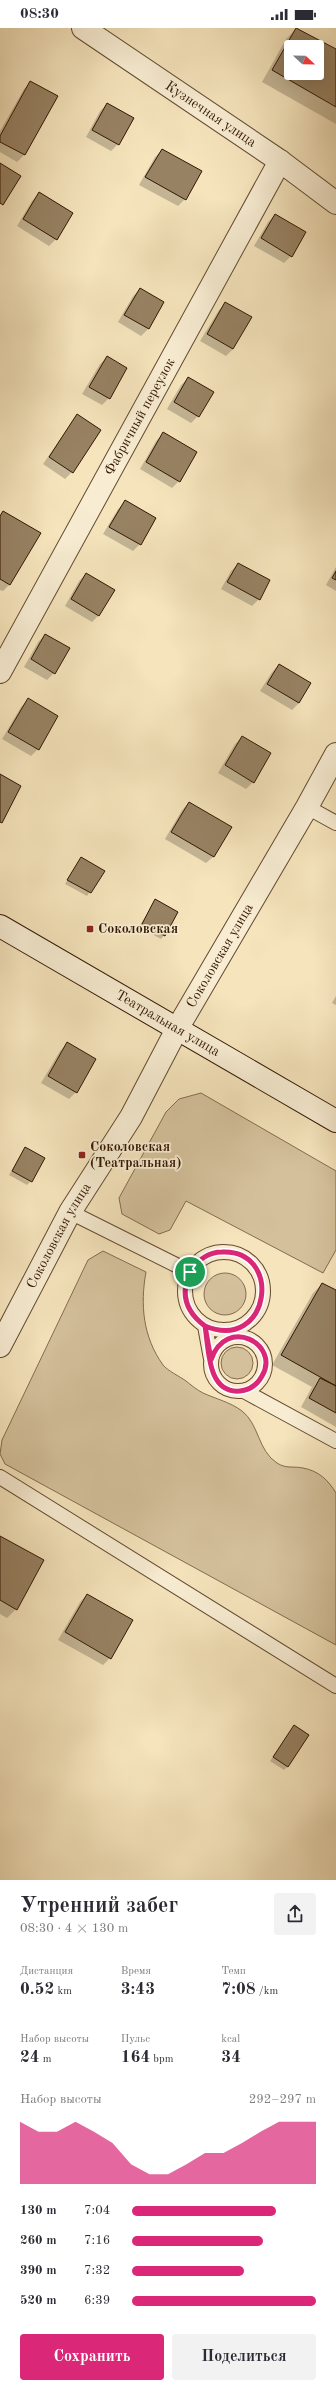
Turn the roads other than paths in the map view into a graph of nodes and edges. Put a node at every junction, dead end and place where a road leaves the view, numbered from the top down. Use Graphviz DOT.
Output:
graph roads {
  1 [pos="83,28"];
  2 [pos="280,161"];
  3 [pos="336,203"];
  4 [pos="0,672"];
  5 [pos="336,754"];
  6 [pos="307,807"];
  7 [pos="336,823"];
  8 [pos="0,926"];
  9 [pos="177,1029"];
  10 [pos="336,1121"];
  11 [pos="70,1212"];
  12 [pos="190,1272"];
  13 [pos="205,1326"];
  14 [pos="0,1346"];
  15 [pos="211,1360"];
  16 [pos="244,1390"];
  17 [pos="336,1441"];
  18 [pos="0,1477"];
  19 [pos="336,1686"];
  1 -- 2 [label="street, Кузнечная улица"];
  2 -- 3 [label="street, Кузнечная улица"];
  2 -- 4 [label="street, Фабричный переулок"];
  5 -- 6 [label="street, Соколовская улица"];
  6 -- 7 [label="lane"];
  6 -- 9 [label="street, Соколовская улица"];
  8 -- 9 [label="street, Театральная улица"];
  9 -- 10 [label="street, Театральная улица"];
  9 -- 11 [label="street, Соколовская улица"];
  11 -- 12 [label="lane"];
  11 -- 14 [label="street, Соколовская улица"];
  12 -- 13 [label="lane"];
  12 -- 13 [label="lane"];
  13 -- 15 [label="lane"];
  15 -- 16 [label="lane"];
  15 -- 16 [label="lane"];
  16 -- 17 [label="lane"];
  18 -- 19 [label="lane"];
}
